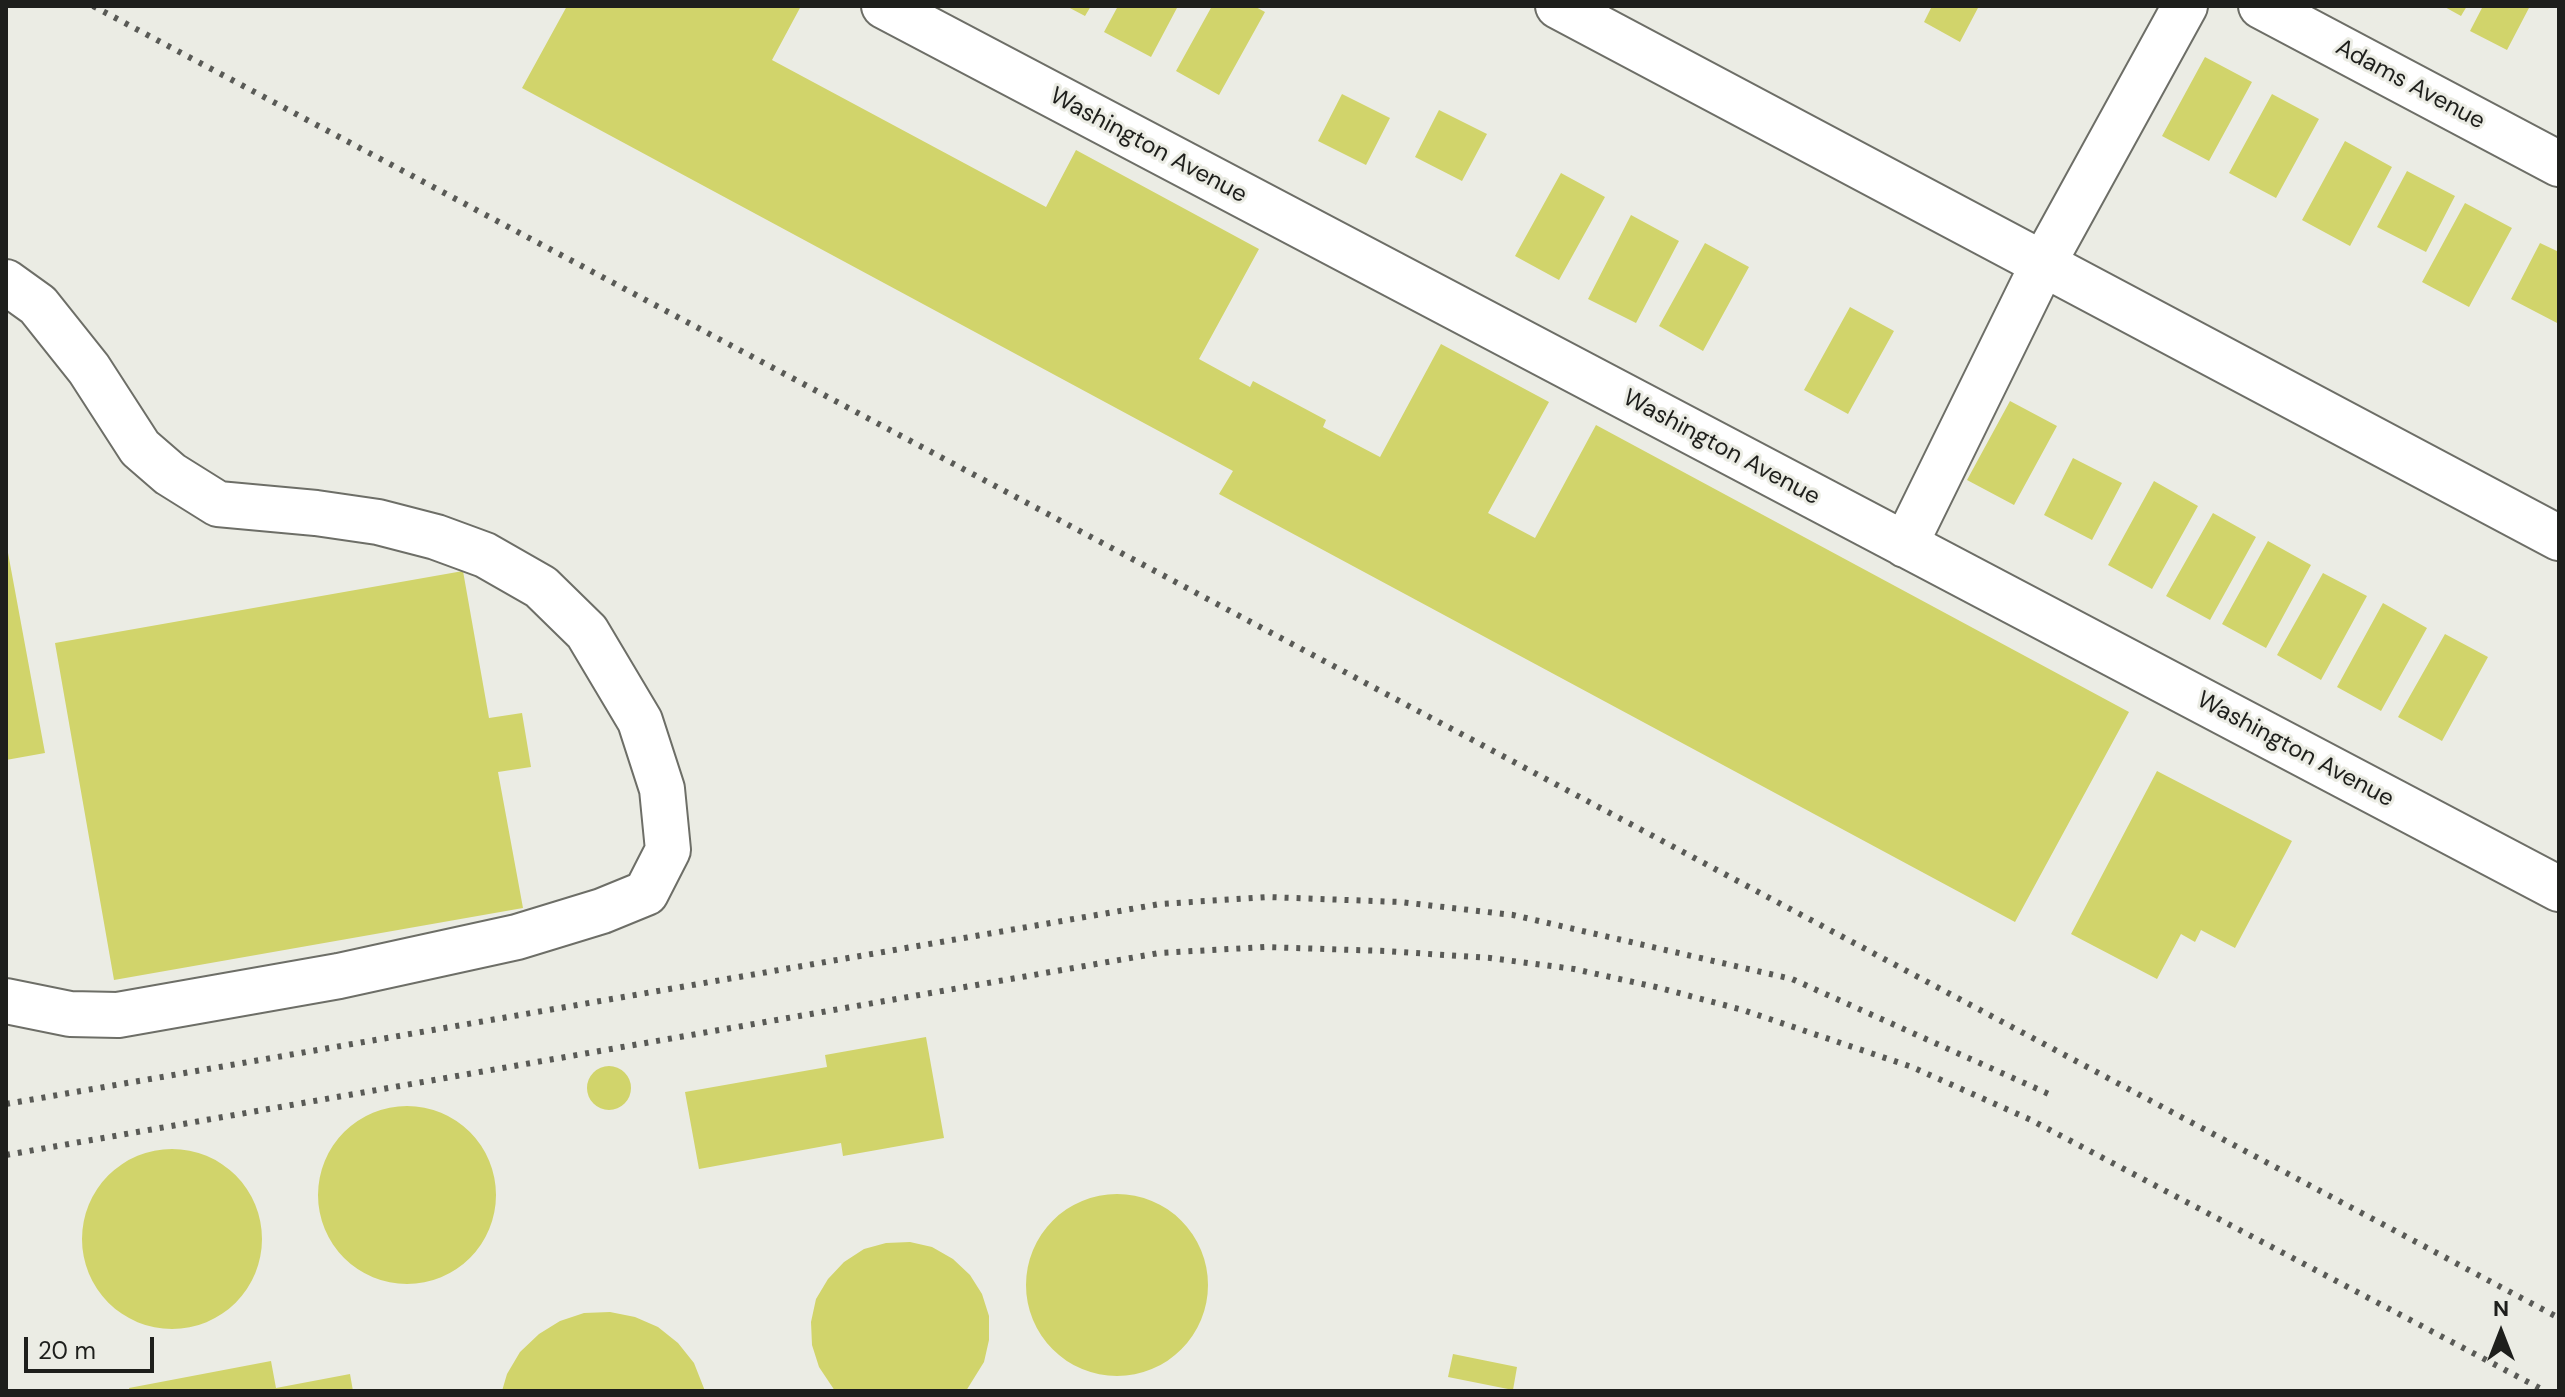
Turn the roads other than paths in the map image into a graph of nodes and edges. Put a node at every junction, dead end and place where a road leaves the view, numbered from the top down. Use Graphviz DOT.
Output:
graph roads {
  1 [pos="884,6"];
  2 [pos="1558,6"];
  3 [pos="2185,6"];
  4 [pos="2261,6"];
  5 [pos="2559,164"];
  6 [pos="2043,264"];
  7 [pos="6,282"];
  8 [pos="2559,538"];
  9 [pos="1905,545"];
  10 [pos="2559,889"];
  11 [pos="6,1001"];
  1 -- 9 [label="street, Washington Avenue"];
  2 -- 6 [label="street"];
  3 -- 6 [label="street"];
  4 -- 5 [label="street, Adams Avenue"];
  6 -- 8 [label="street"];
  6 -- 9 [label="street"];
  7 -- 11 [label="street"];
  9 -- 10 [label="street, Washington Avenue"];
}
